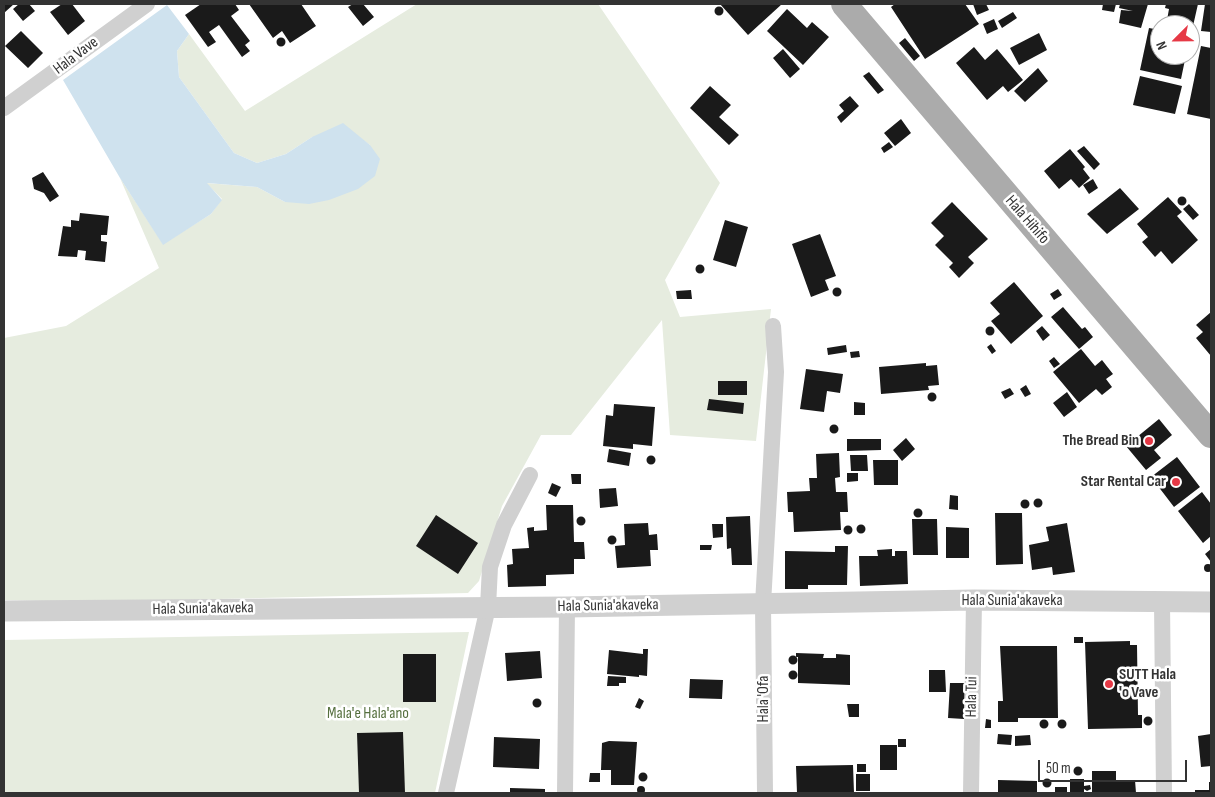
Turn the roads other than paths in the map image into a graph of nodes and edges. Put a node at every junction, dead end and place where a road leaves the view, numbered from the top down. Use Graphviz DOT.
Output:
graph roads {
  1 [pos="147,4"];
  2 [pos="844,4"];
  3 [pos="4,108"];
  4 [pos="773,326"];
  5 [pos="1211,436"];
  6 [pos="530,475"];
  7 [pos="974,600"];
  8 [pos="1162,602"];
  9 [pos="1211,602"];
  10 [pos="763,604"];
  11 [pos="488,607"];
  12 [pos="567,607"];
  13 [pos="4,611"];
  14 [pos="446,793"];
  15 [pos="565,793"];
  16 [pos="765,793"];
  17 [pos="970,793"];
  18 [pos="1164,793"];
  1 -- 3 [label="street, Hala Vave"];
  2 -- 5 [label="main road, Hala Hihifo"];
  4 -- 10 [label="street, Hala 'Ofa"];
  6 -- 11 [label="street"];
  7 -- 8 [label="street, Hala Sunia'akaveka"];
  7 -- 10 [label="street, Hala Sunia'akaveka"];
  7 -- 17 [label="street, Hala Tui"];
  8 -- 9 [label="street, Hala Sunia'akaveka"];
  8 -- 18 [label="street"];
  10 -- 12 [label="street, Hala Sunia'akaveka"];
  10 -- 16 [label="street, Hala 'Ofa"];
  11 -- 12 [label="street, Hala Sunia'akaveka"];
  11 -- 13 [label="street, Hala Sunia'akaveka"];
  11 -- 14 [label="street"];
  12 -- 15 [label="street"];
}
